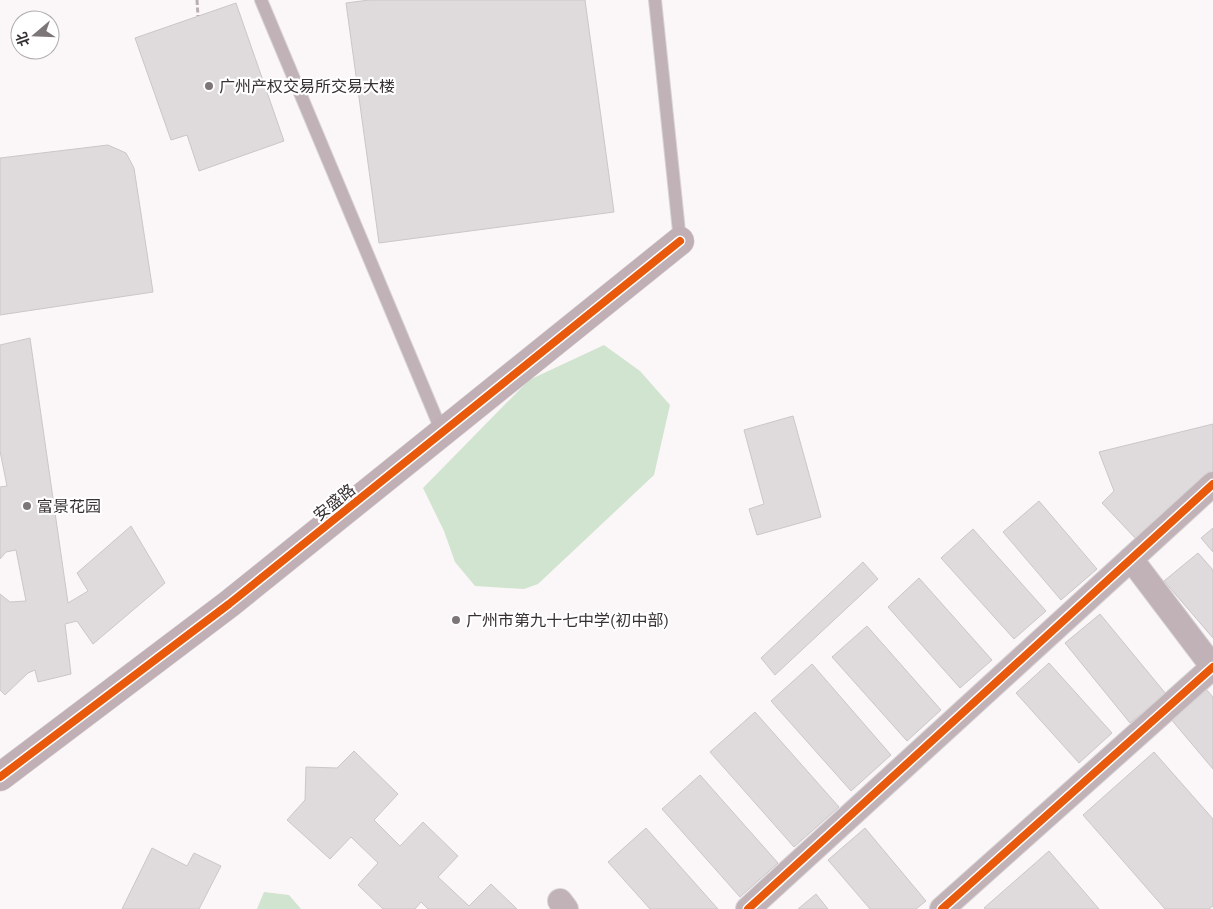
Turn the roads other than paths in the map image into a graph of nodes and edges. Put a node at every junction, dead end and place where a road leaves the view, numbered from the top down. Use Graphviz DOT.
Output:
graph roads {
  1 [pos="261,0"];
  2 [pos="655,0"];
  3 [pos="680,241"];
  4 [pos="442,432"];
  5 [pos="1213,484"];
  6 [pos="1131,560"];
  7 [pos="1213,667"];
  8 [pos="0,777"];
  9 [pos="748,909"];
  10 [pos="942,909"];
  1 -- 4 [label="lane"];
  2 -- 3 [label="lane"];
  3 -- 4 [label="street, 安盛路"];
  4 -- 8 [label="street, 安盛路"];
  5 -- 6 [label="street"];
  6 -- 7 [label="street"];
  6 -- 9 [label="street"];
  7 -- 10 [label="street"];
}
